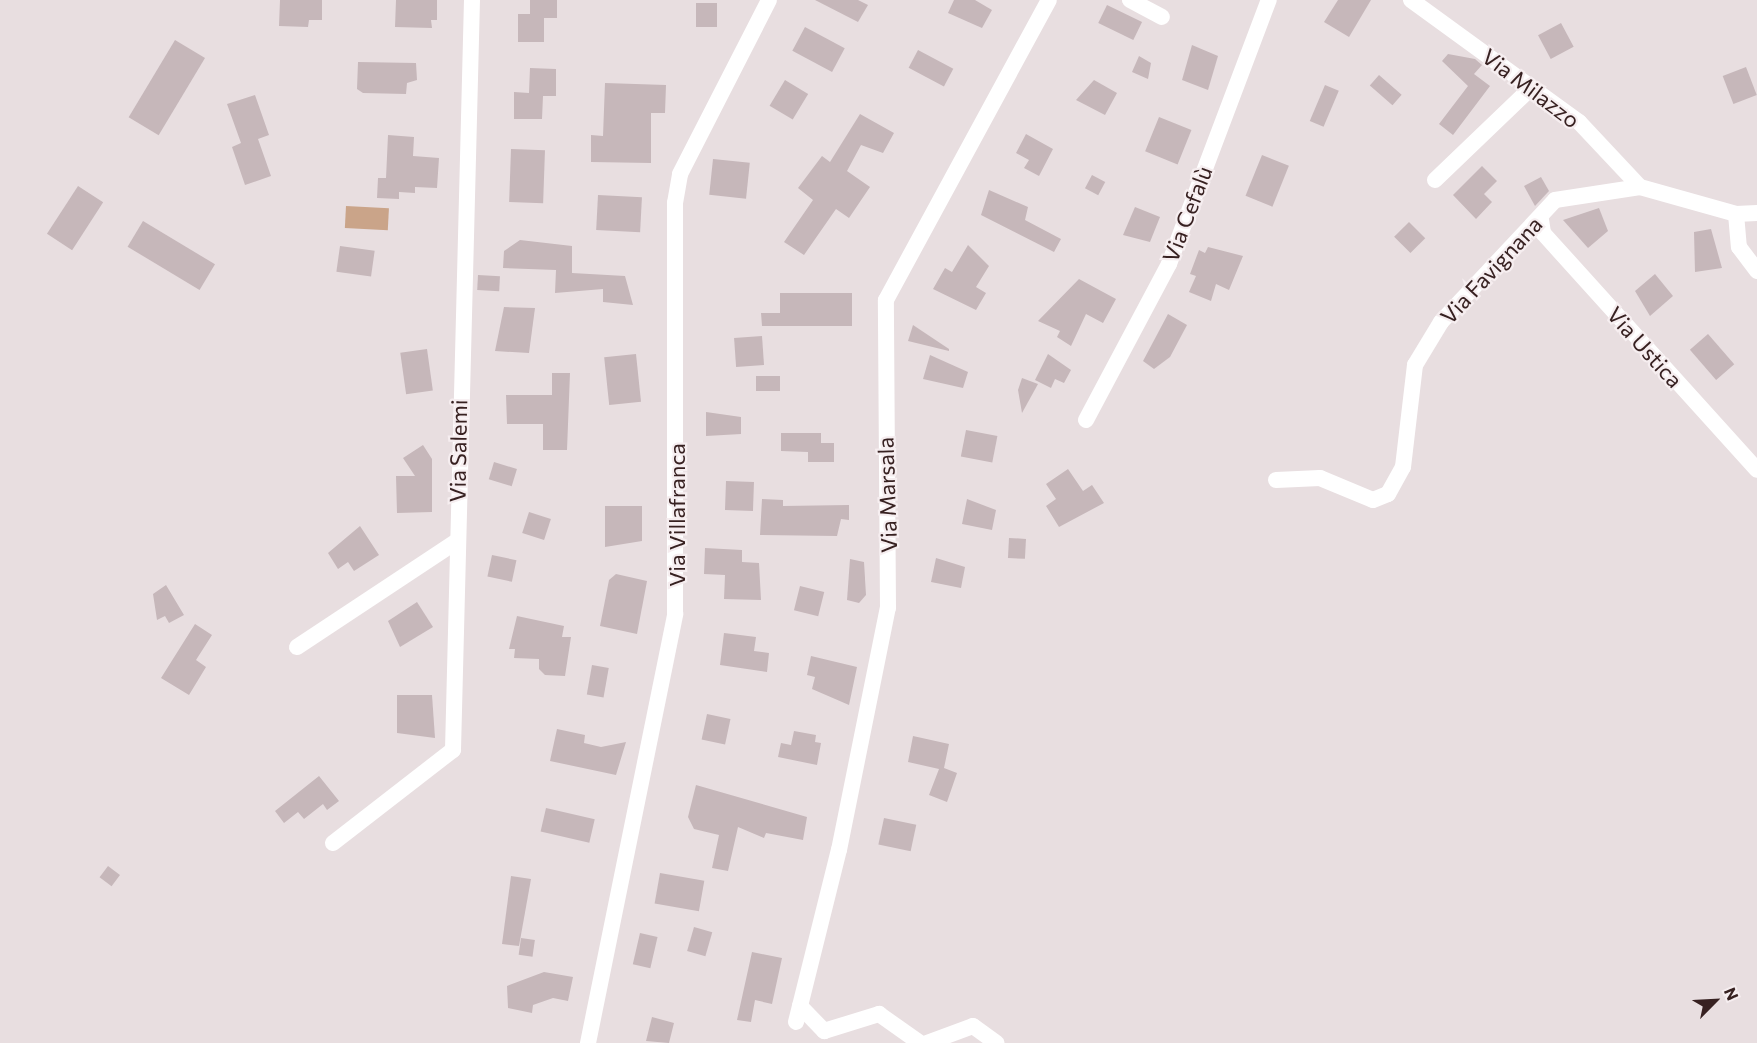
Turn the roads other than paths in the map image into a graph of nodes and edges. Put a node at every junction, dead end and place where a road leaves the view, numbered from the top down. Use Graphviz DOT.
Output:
graph roads {
  1 [pos="472,0"];
  2 [pos="769,0"];
  3 [pos="1049,0"];
  4 [pos="1130,0"];
  5 [pos="1269,0"];
  6 [pos="1411,0"];
  7 [pos="1162,17"];
  8 [pos="1531,88"];
  9 [pos="1435,180"];
  10 [pos="1640,187"];
  11 [pos="1757,213"];
  12 [pos="1736,214"];
  13 [pos="1541,220"];
  14 [pos="1757,271"];
  15 [pos="1086,420"];
  16 [pos="1757,470"];
  17 [pos="1276,480"];
  18 [pos="457,541"];
  19 [pos="297,647"];
  20 [pos="333,843"];
  21 [pos="588,1043"];
  22 [pos="920,1043"];
  23 [pos="927,1043"];
  24 [pos="996,1043"];
  1 -- 18 [label="street, Via Salemi"];
  2 -- 21 [label="street, Via Villafranca"];
  3 -- 22 [label="street, Via Marsala"];
  4 -- 7 [label="street"];
  5 -- 15 [label="street, Via Cefalù"];
  6 -- 8 [label="street, Via Milazzo"];
  8 -- 9 [label="street"];
  8 -- 10 [label="street, Via Milazzo"];
  10 -- 12 [label="street, Via Favignana"];
  10 -- 13 [label="street, Via Favignana"];
  11 -- 12 [label="street, Via Favignana"];
  12 -- 14 [label="street"];
  13 -- 16 [label="street, Via Ustica"];
  13 -- 17 [label="street, Via Favignana"];
  18 -- 19 [label="street"];
  18 -- 20 [label="street, Via Salemi"];
  23 -- 24 [label="street"];
}
